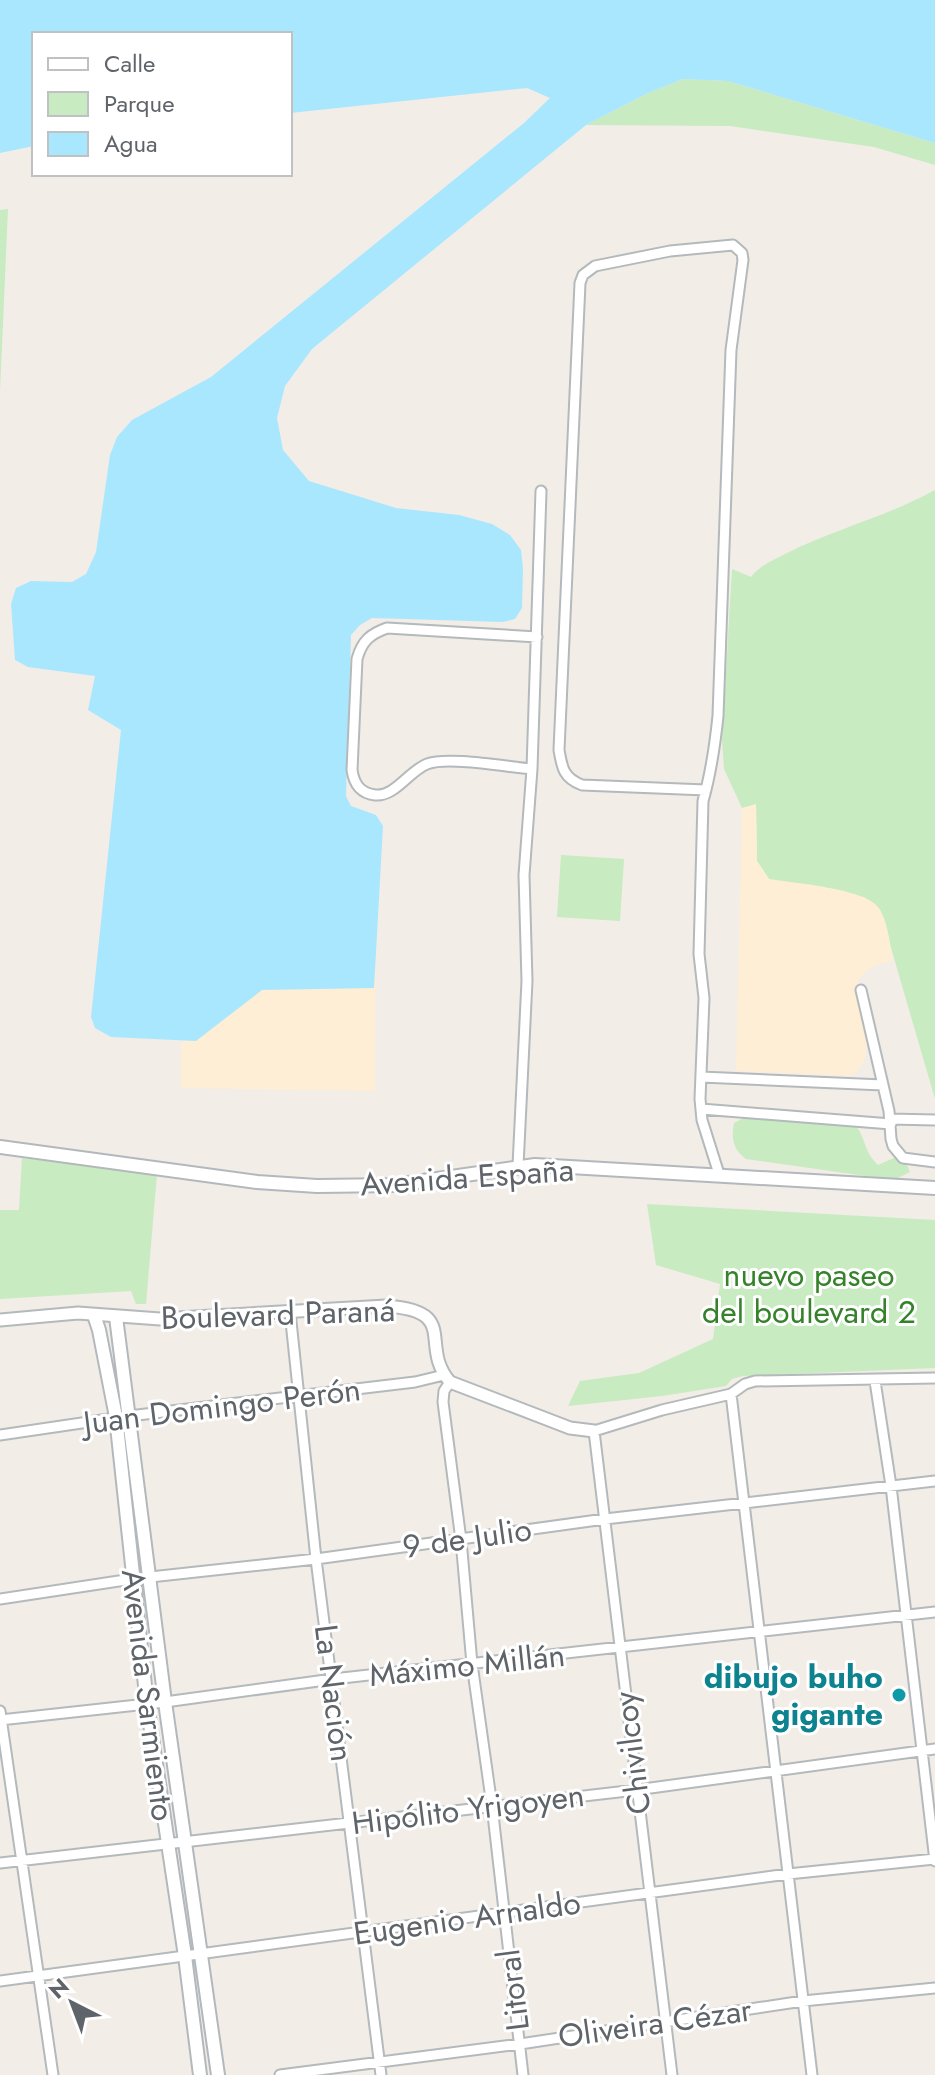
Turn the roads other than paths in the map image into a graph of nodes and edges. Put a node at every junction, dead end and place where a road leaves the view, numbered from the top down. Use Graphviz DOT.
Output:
graph roads {
  1 [pos="541,491"];
  2 [pos="537,637"];
  3 [pos="532,769"];
  4 [pos="706,790"];
  5 [pos="861,990"];
  6 [pos="701,1077"];
  7 [pos="883,1085"];
  8 [pos="701,1109"];
  9 [pos="935,1120"];
  10 [pos="890,1122"];
  11 [pos="0,1147"];
  12 [pos="935,1162"];
  13 [pos="518,1166"];
  14 [pos="719,1174"];
  15 [pos="935,1188"];
  16 [pos="290,1312"];
  17 [pos="94,1315"];
  18 [pos="116,1317"];
  19 [pos="0,1320"];
  20 [pos="447,1378"];
  21 [pos="935,1378"];
  22 [pos="875,1381"];
  23 [pos="731,1394"];
  24 [pos="298,1396"];
  25 [pos="122,1416"];
  26 [pos="594,1431"];
  27 [pos="0,1435"];
  28 [pos="935,1481"];
  29 [pos="891,1486"];
  30 [pos="743,1503"];
  31 [pos="605,1519"];
  32 [pos="461,1540"];
  33 [pos="316,1559"];
  34 [pos="150,1578"];
  35 [pos="132,1579"];
  36 [pos="0,1599"];
  37 [pos="935,1612"];
  38 [pos="906,1616"];
  39 [pos="759,1633"];
  40 [pos="619,1648"];
  41 [pos="472,1664"];
  42 [pos="333,1679"];
  43 [pos="165,1702"];
  44 [pos="147,1704"];
  45 [pos="0,1717"];
  46 [pos="935,1749"];
  47 [pos="922,1750"];
  48 [pos="775,1771"];
  49 [pos="636,1790"];
  50 [pos="492,1806"];
  51 [pos="351,1823"];
  52 [pos="185,1840"];
  53 [pos="168,1843"];
  54 [pos="935,1859"];
  55 [pos="22,1861"];
  56 [pos="0,1863"];
  57 [pos="788,1874"];
  58 [pos="648,1893"];
  59 [pos="504,1913"];
  60 [pos="362,1932"];
  61 [pos="201,1953"];
  62 [pos="185,1956"];
  63 [pos="37,1976"];
  64 [pos="0,1981"];
  65 [pos="935,1988"];
  66 [pos="803,2001"];
  67 [pos="665,2022"];
  68 [pos="520,2044"];
  69 [pos="379,2061"];
  70 [pos="53,2075"];
  71 [pos="200,2075"];
  72 [pos="218,2075"];
  73 [pos="280,2075"];
  74 [pos="381,2075"];
  75 [pos="523,2075"];
  76 [pos="672,2075"];
  77 [pos="812,2075"];
  1 -- 2 [label="street"];
  2 -- 3 [label="street"];
  2 -- 3 [label="street"];
  3 -- 13 [label="street"];
  4 -- 4 [label="street"];
  4 -- 6 [label="street"];
  5 -- 7 [label="street"];
  6 -- 7 [label="street"];
  6 -- 8 [label="street"];
  7 -- 10 [label="street"];
  8 -- 10 [label="street"];
  8 -- 14 [label="street"];
  9 -- 10 [label="street"];
  10 -- 12 [label="street"];
  11 -- 13 [label="main road, Avenida España"];
  13 -- 14 [label="main road, Avenida España"];
  14 -- 15 [label="main road, Avenida España"];
  16 -- 18 [label="street, Boulevard Paraná"];
  16 -- 20 [label="street, Boulevard Paraná"];
  16 -- 24 [label="street, La Nación"];
  17 -- 18 [label="street, Boulevard Paraná"];
  17 -- 19 [label="street, Boulevard Paraná"];
  17 -- 25 [label="main road, Avenida Sarmiento"];
  18 -- 25 [label="main road, Avenida Sarmiento"];
  20 -- 24 [label="street, Juan Domingo Perón"];
  20 -- 26 [label="street"];
  20 -- 32 [label="street, Litoral"];
  21 -- 22 [label="street"];
  22 -- 23 [label="street"];
  22 -- 29 [label="street"];
  23 -- 26 [label="street"];
  23 -- 30 [label="street"];
  24 -- 25 [label="street, Juan Domingo Perón"];
  24 -- 33 [label="street, La Nación"];
  25 -- 27 [label="street, Juan Domingo Perón"];
  25 -- 34 [label="main road, Avenida Sarmiento"];
  25 -- 35 [label="main road, Avenida Sarmiento"];
  26 -- 31 [label="street, Chivilcoy"];
  28 -- 29 [label="street, 9 de Julio"];
  29 -- 30 [label="street, 9 de Julio"];
  29 -- 38 [label="street"];
  30 -- 31 [label="street, 9 de Julio"];
  30 -- 39 [label="street"];
  31 -- 32 [label="street, 9 de Julio"];
  31 -- 40 [label="street, Chivilcoy"];
  32 -- 33 [label="street, 9 de Julio"];
  32 -- 41 [label="street, Litoral"];
  33 -- 34 [label="street, 9 de Julio"];
  33 -- 42 [label="street, La Nación"];
  34 -- 35 [label="street, 9 de Julio"];
  34 -- 43 [label="main road, Avenida Sarmiento"];
  35 -- 36 [label="street, 9 de Julio"];
  35 -- 44 [label="main road, Avenida Sarmiento"];
  37 -- 38 [label="street, Máximo Millán"];
  38 -- 39 [label="street, Máximo Millán"];
  38 -- 47 [label="street"];
  39 -- 40 [label="street, Máximo Millán"];
  39 -- 48 [label="street"];
  40 -- 41 [label="street, Máximo Millán"];
  40 -- 49 [label="street, Chivilcoy"];
  41 -- 42 [label="street, Máximo Millán"];
  41 -- 50 [label="street, Litoral"];
  42 -- 43 [label="street, Máximo Millán"];
  42 -- 51 [label="street, La Nación"];
  43 -- 44 [label="street, Máximo Millán"];
  43 -- 52 [label="main road, Avenida Sarmiento"];
  44 -- 45 [label="street, Máximo Millán"];
  44 -- 53 [label="main road, Avenida Sarmiento"];
  45 -- 55 [label="street"];
  46 -- 47 [label="street, Hipólito Yrigoyen"];
  47 -- 48 [label="street, Hipólito Yrigoyen"];
  47 -- 54 [label="street"];
  48 -- 49 [label="street, Hipólito Yrigoyen"];
  48 -- 57 [label="street"];
  49 -- 50 [label="street, Hipólito Yrigoyen"];
  49 -- 58 [label="street, Chivilcoy"];
  50 -- 51 [label="street, Hipólito Yrigoyen"];
  50 -- 59 [label="street, Litoral"];
  51 -- 52 [label="street, Hipólito Yrigoyen"];
  51 -- 60 [label="street, La Nación"];
  52 -- 53 [label="street, Hipólito Yrigoyen"];
  52 -- 61 [label="main road, Avenida Sarmiento"];
  53 -- 55 [label="street, Hipólito Yrigoyen"];
  53 -- 62 [label="main road, Avenida Sarmiento"];
  54 -- 57 [label="street, Eugenio Arnaldo"];
  55 -- 56 [label="street, Hipólito Yrigoyen"];
  55 -- 63 [label="street"];
  57 -- 58 [label="street, Eugenio Arnaldo"];
  57 -- 66 [label="street"];
  58 -- 59 [label="street, Eugenio Arnaldo"];
  58 -- 67 [label="street, Chivilcoy"];
  59 -- 60 [label="street, Eugenio Arnaldo"];
  59 -- 68 [label="street, Litoral"];
  60 -- 61 [label="street, Eugenio Arnaldo"];
  60 -- 69 [label="street, La Nación"];
  61 -- 62 [label="street, Eugenio Arnaldo"];
  61 -- 72 [label="main road, Avenida Sarmiento"];
  62 -- 63 [label="street, Eugenio Arnaldo"];
  62 -- 71 [label="main road, Avenida Sarmiento"];
  63 -- 64 [label="street, Eugenio Arnaldo"];
  63 -- 70 [label="street"];
  65 -- 66 [label="street, Oliveira Cézar"];
  66 -- 67 [label="street, Oliveira Cézar"];
  66 -- 77 [label="street"];
  67 -- 68 [label="street, Oliveira Cézar"];
  67 -- 76 [label="street, Chivilcoy"];
  68 -- 69 [label="street, Oliveira Cézar"];
  68 -- 75 [label="street, Litoral"];
  69 -- 73 [label="street, Oliveira Cézar"];
  69 -- 74 [label="street, La Nación"];
}
